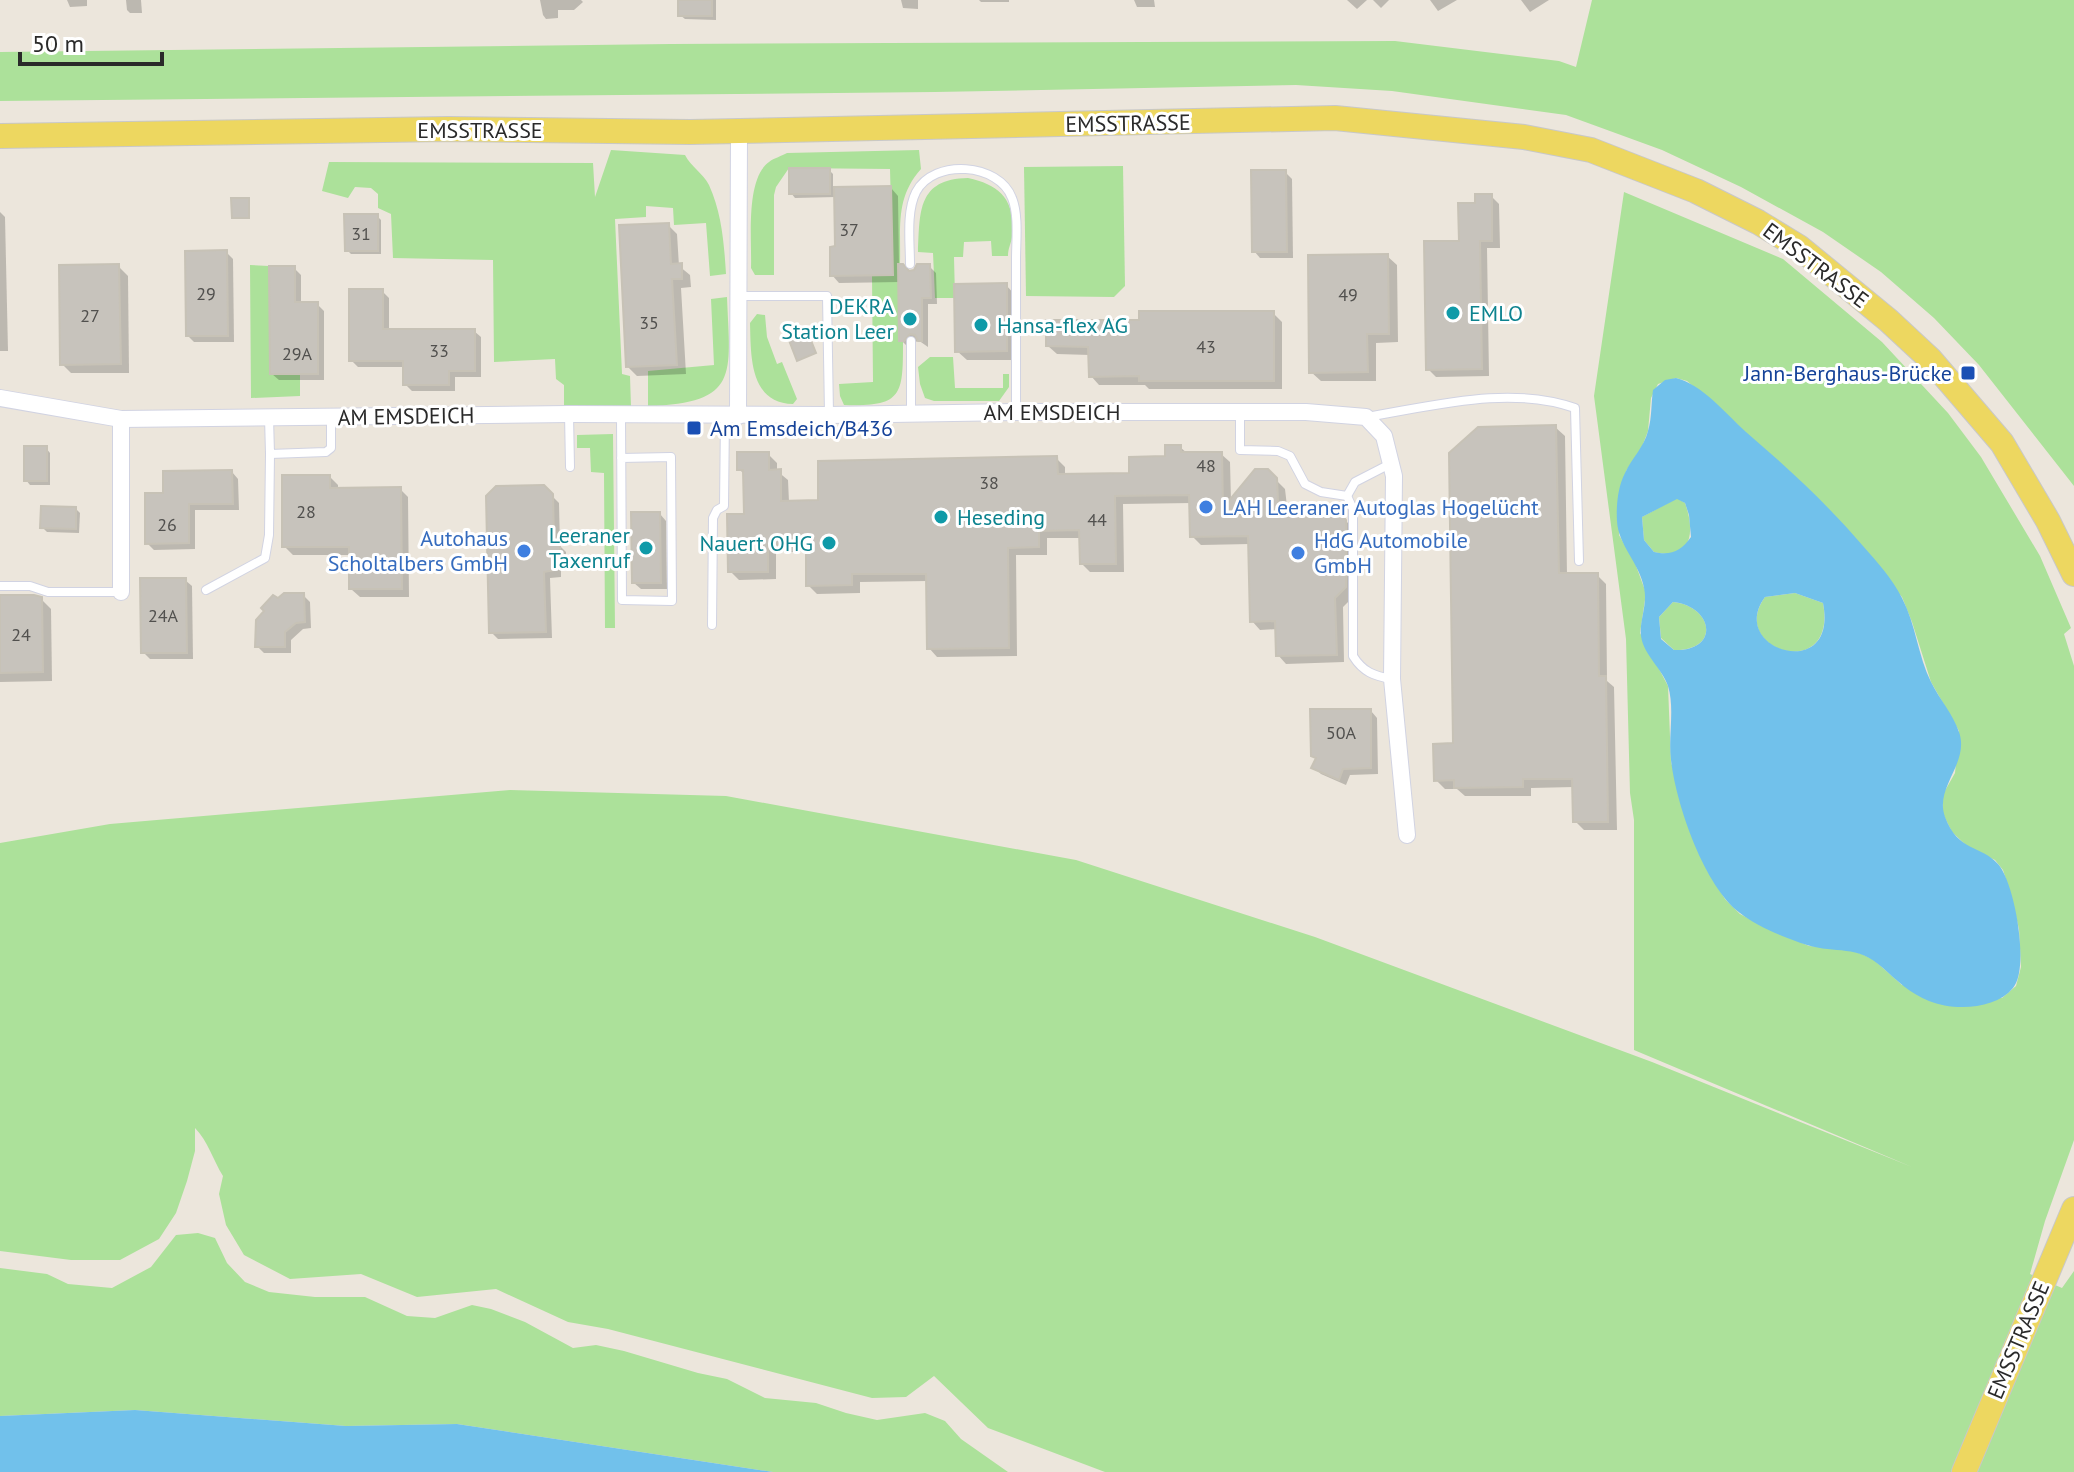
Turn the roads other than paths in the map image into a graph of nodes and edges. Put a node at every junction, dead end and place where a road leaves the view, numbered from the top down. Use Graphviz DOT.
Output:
graph roads {
  1 [pos="739,131"];
  2 [pos="0,136"];
  3 [pos="910,264"];
  4 [pos="737,296"];
  5 [pos="911,341"];
  6 [pos="0,398"];
  7 [pos="1016,412"];
  8 [pos="1240,412"];
  9 [pos="569,414"];
  10 [pos="911,414"];
  11 [pos="621,415"];
  12 [pos="829,415"];
  13 [pos="732,416"];
  14 [pos="269,417"];
  15 [pos="331,417"];
  16 [pos="1366,417"];
  17 [pos="121,419"];
  18 [pos="270,454"];
  19 [pos="621,458"];
  20 [pos="1393,463"];
  21 [pos="570,467"];
  22 [pos="1347,496"];
  23 [pos="1579,561"];
  24 [pos="2074,574"];
  25 [pos="0,586"];
  26 [pos="206,590"];
  27 [pos="121,592"];
  28 [pos="712,625"];
  29 [pos="1392,679"];
  30 [pos="1407,835"];
  31 [pos="2074,1209"];
  32 [pos="1964,1472"];
  1 -- 2 [label="main road, EMSSTRASSE"];
  1 -- 4 [label="street"];
  1 -- 24 [label="main road, EMSSTRASSE"];
  3 -- 7 [label="lane"];
  4 -- 12 [label="lane"];
  4 -- 13 [label="street"];
  5 -- 10 [label="lane"];
  6 -- 17 [label="street, AM EMSDEICH"];
  7 -- 8 [label="street, AM EMSDEICH"];
  7 -- 10 [label="street, AM EMSDEICH"];
  8 -- 16 [label="street, AM EMSDEICH"];
  8 -- 22 [label="lane"];
  9 -- 11 [label="street, AM EMSDEICH"];
  9 -- 15 [label="street, AM EMSDEICH"];
  9 -- 21 [label="lane"];
  10 -- 12 [label="street, AM EMSDEICH"];
  11 -- 13 [label="street, AM EMSDEICH"];
  11 -- 19 [label="lane"];
  12 -- 13 [label="street, AM EMSDEICH"];
  13 -- 28 [label="lane"];
  14 -- 15 [label="street, AM EMSDEICH"];
  14 -- 17 [label="street, AM EMSDEICH"];
  14 -- 18 [label="lane"];
  15 -- 18 [label="lane"];
  16 -- 20 [label="street"];
  16 -- 23 [label="lane, AM EMSDEICH"];
  17 -- 27 [label="street"];
  18 -- 26 [label="lane"];
  19 -- 19 [label="lane"];
  20 -- 22 [label="lane"];
  20 -- 29 [label="street"];
  22 -- 29 [label="lane"];
  25 -- 27 [label="lane"];
  29 -- 30 [label="street"];
  31 -- 32 [label="main road, EMSSTRASSE"];
}
